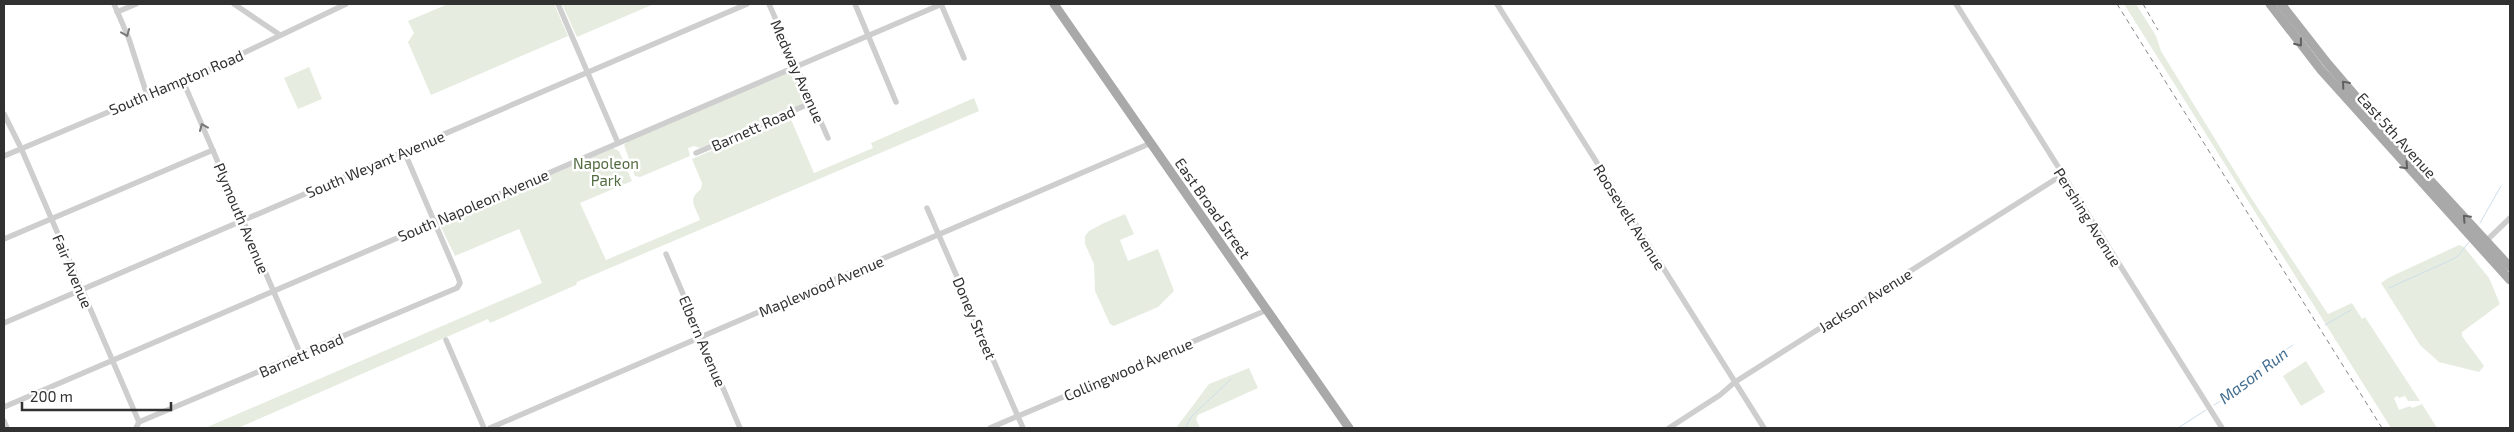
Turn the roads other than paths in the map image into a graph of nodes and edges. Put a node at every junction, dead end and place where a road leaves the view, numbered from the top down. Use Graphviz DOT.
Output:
graph roads {
  1 [pos="114,4"];
  2 [pos="136,4"];
  3 [pos="234,4"];
  4 [pos="346,4"];
  5 [pos="558,4"];
  6 [pos="747,4"];
  7 [pos="768,4"];
  8 [pos="855,4"];
  9 [pos="942,4"];
  10 [pos="1054,4"];
  11 [pos="1497,4"];
  12 [pos="1956,4"];
  13 [pos="2270,4"];
  14 [pos="2281,4"];
  15 [pos="117,12"];
  16 [pos="280,35"];
  17 [pos="869,35"];
  18 [pos="964,58"];
  19 [pos="795,67"];
  20 [pos="588,72"];
  21 [pos="183,81"];
  22 [pos="147,95"];
  23 [pos="896,102"];
  24 [pos="811,103"];
  25 [pos="4,114"];
  26 [pos="828,138"];
  27 [pos="618,143"];
  28 [pos="1151,143"];
  29 [pos="21,148"];
  30 [pos="213,150"];
  31 [pos="404,151"];
  32 [pos="696,153"];
  33 [pos="4,156"];
  34 [pos="2062,175"];
  35 [pos="927,208"];
  36 [pos="2510,218"];
  37 [pos="51,219"];
  38 [pos="243,220"];
  39 [pos="435,222"];
  40 [pos="940,234"];
  41 [pos="4,240"];
  42 [pos="2483,243"];
  43 [pos="666,254"];
  44 [pos="2510,266"];
  45 [pos="2510,280"];
  46 [pos="81,290"];
  47 [pos="274,291"];
  48 [pos="1267,310"];
  49 [pos="4,323"];
  50 [pos="702,337"];
  51 [pos="446,340"];
  52 [pos="301,355"];
  53 [pos="111,361"];
  54 [pos="1735,382"];
  55 [pos="4,407"];
  56 [pos="1018,416"];
  57 [pos="4,421"];
  58 [pos="138,425"];
  59 [pos="7,428"];
  60 [pos="484,428"];
  61 [pos="490,428"];
  62 [pos="740,428"];
  63 [pos="990,428"];
  64 [pos="1023,428"];
  65 [pos="1349,428"];
  66 [pos="1669,428"];
  67 [pos="1764,428"];
  68 [pos="2222,428"];
  1 -- 15 [label="street"];
  2 -- 15 [label="street"];
  3 -- 16 [label="street"];
  4 -- 16 [label="street, South Hampton Road"];
  5 -- 20 [label="street"];
  6 -- 20 [label="street, South Weyant Avenue"];
  7 -- 19 [label="street, Medway Avenue"];
  8 -- 17 [label="street"];
  9 -- 17 [label="street, South Napoleon Avenue"];
  9 -- 18 [label="street"];
  10 -- 28 [label="main road, East Broad Street"];
  11 -- 54 [label="street, Roosevelt Avenue"];
  12 -- 34 [label="street, Pershing Avenue"];
  13 -- 42 [label="main road, East 5th Avenue, one-way"];
  42 -- 14 [label="main road, East 5th Avenue, one-way"];
  15 -- 22 [label="street, one-way"];
  16 -- 21 [label="street, South Hampton Road"];
  17 -- 19 [label="street, South Napoleon Avenue"];
  17 -- 23 [label="street"];
  19 -- 24 [label="street, Medway Avenue"];
  19 -- 27 [label="street, South Napoleon Avenue"];
  20 -- 27 [label="street"];
  20 -- 31 [label="street, South Weyant Avenue"];
  21 -- 22 [label="street, South Hampton Road"];
  30 -- 21 [label="street, Plymouth Avenue, one-way"];
  22 -- 29 [label="street, South Hampton Road"];
  24 -- 26 [label="street, Medway Avenue"];
  24 -- 32 [label="street, Barnett Road"];
  25 -- 29 [label="street, Fair Avenue"];
  27 -- 39 [label="street, South Napoleon Avenue"];
  28 -- 40 [label="street, Maplewood Avenue"];
  28 -- 48 [label="main road, East Broad Street"];
  29 -- 33 [label="street, South Hampton Road"];
  29 -- 37 [label="street, Fair Avenue"];
  30 -- 37 [label="street"];
  30 -- 38 [label="street, Plymouth Avenue"];
  31 -- 38 [label="street, South Weyant Avenue"];
  31 -- 39 [label="street"];
  34 -- 54 [label="street, Jackson Avenue"];
  34 -- 68 [label="street, Pershing Avenue"];
  35 -- 40 [label="street, Doney Street"];
  36 -- 42 [label="street"];
  37 -- 41 [label="street"];
  37 -- 46 [label="street, Fair Avenue"];
  38 -- 46 [label="street, South Weyant Avenue"];
  38 -- 47 [label="street, Plymouth Avenue"];
  39 -- 47 [label="street, South Napoleon Avenue"];
  39 -- 52 [label="street, Barnett Road"];
  40 -- 50 [label="street, Maplewood Avenue"];
  40 -- 56 [label="street, Doney Street"];
  42 -- 44 [label="main road, East 5th Avenue"];
  42 -- 45 [label="main road, East 5th Avenue"];
  43 -- 50 [label="street, Elbern Avenue"];
  46 -- 49 [label="street, South Weyant Avenue"];
  46 -- 53 [label="street, Fair Avenue"];
  47 -- 52 [label="street, Plymouth Avenue"];
  47 -- 53 [label="street, South Napoleon Avenue"];
  48 -- 56 [label="street, Collingwood Avenue"];
  48 -- 65 [label="main road, East Broad Street"];
  50 -- 61 [label="street, Maplewood Avenue"];
  50 -- 62 [label="street, Elbern Avenue"];
  51 -- 60 [label="street"];
  52 -- 58 [label="street, Barnett Road"];
  53 -- 55 [label="street, South Napoleon Avenue"];
  53 -- 58 [label="street, Fair Avenue"];
  54 -- 66 [label="street, Jackson Avenue"];
  54 -- 67 [label="street, Roosevelt Avenue"];
  56 -- 63 [label="street, Collingwood Avenue"];
  56 -- 64 [label="street, Doney Street"];
  57 -- 59 [label="street"];
}
